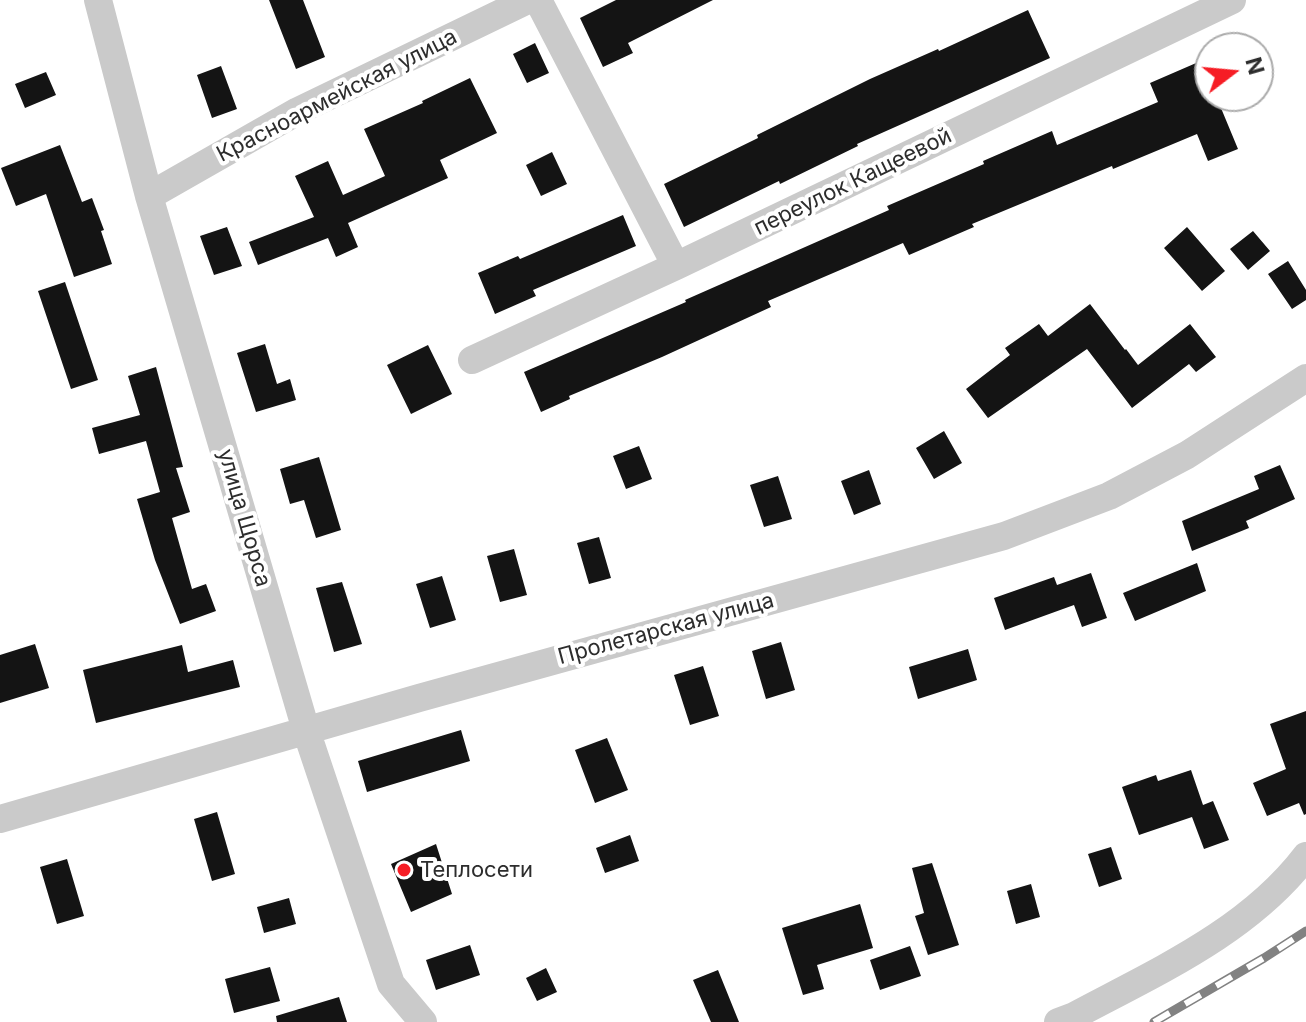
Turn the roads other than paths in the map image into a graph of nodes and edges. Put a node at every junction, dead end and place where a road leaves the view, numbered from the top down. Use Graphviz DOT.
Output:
graph roads {
  1 [pos="98,0"];
  2 [pos="528,0"];
  3 [pos="538,0"];
  4 [pos="1232,0"];
  5 [pos="149,196"];
  6 [pos="676,266"];
  7 [pos="472,360"];
  8 [pos="1306,378"];
  9 [pos="306,730"];
  10 [pos="0,819"];
  11 [pos="1306,856"];
  12 [pos="423,1022"];
  13 [pos="1058,1022"];
  1 -- 5 [label="street, улица Щорса"];
  2 -- 5 [label="street, Красноармейская улица"];
  3 -- 6 [label="street"];
  4 -- 6 [label="street, переулок Кащеевой"];
  5 -- 9 [label="street, улица Щорса"];
  6 -- 7 [label="street, переулок Кащеевой"];
  8 -- 9 [label="street, Пролетарская улица"];
  9 -- 10 [label="street, Пролетарская улица"];
  9 -- 12 [label="street, улица Щорса"];
  11 -- 13 [label="street"];
}
